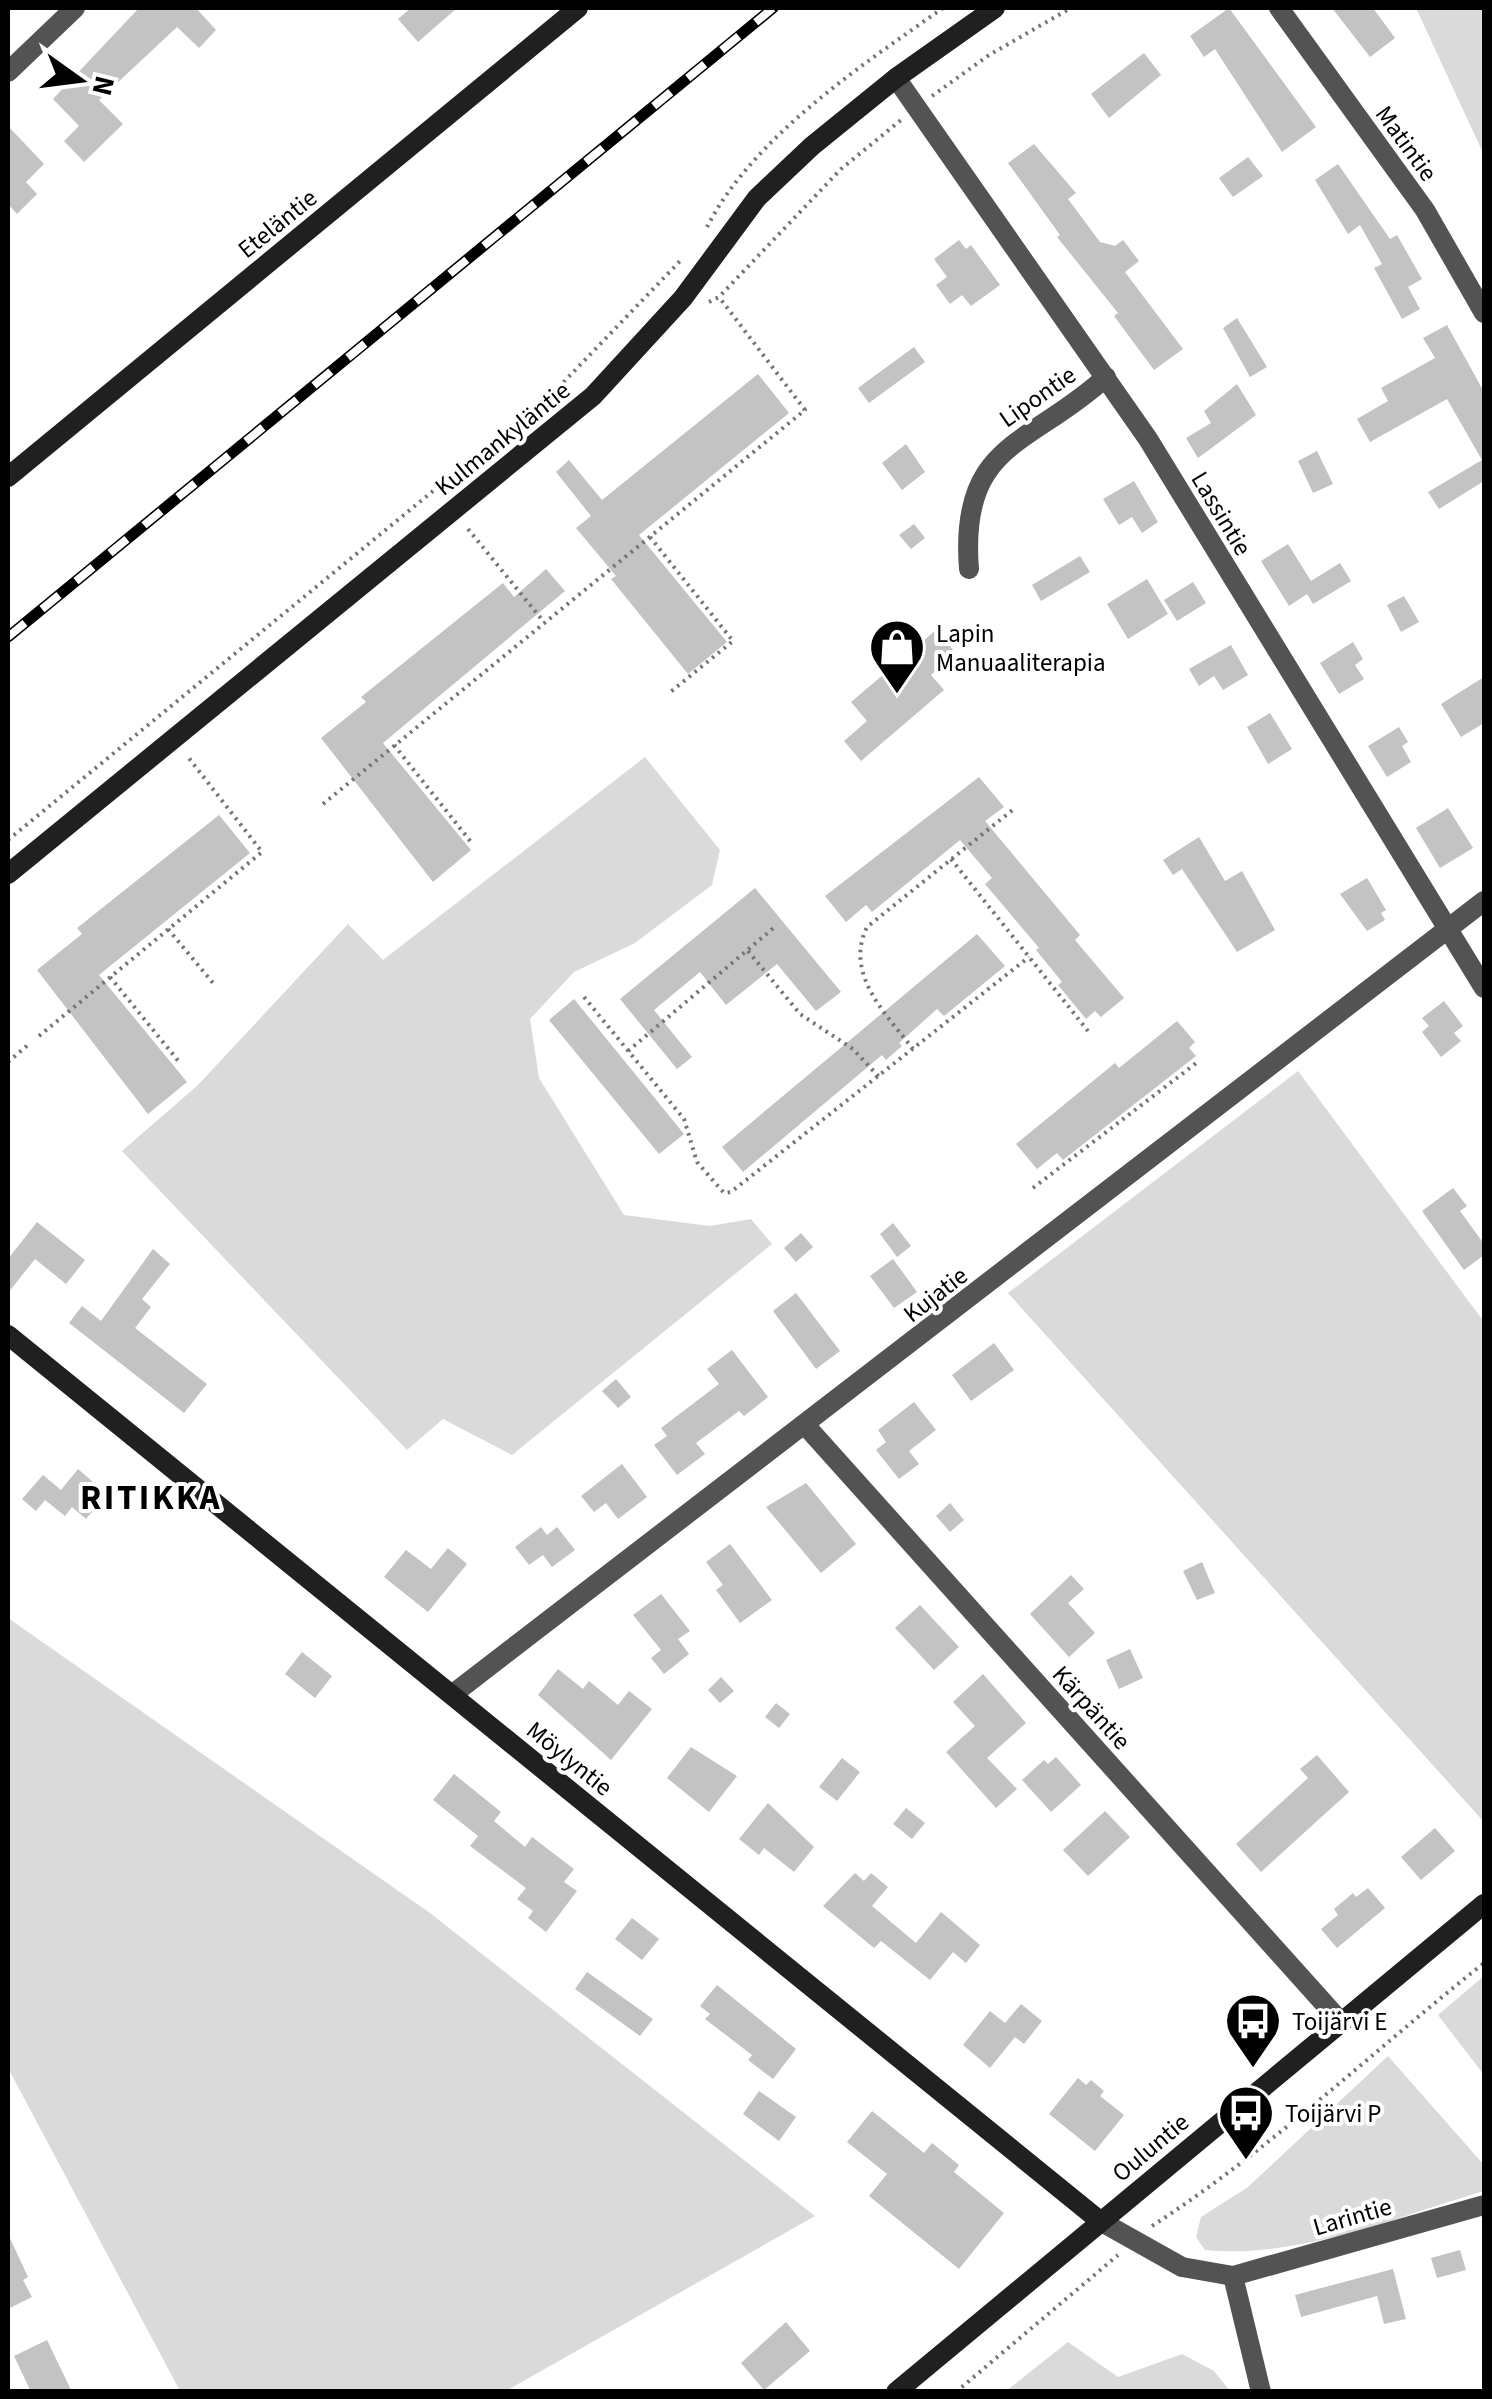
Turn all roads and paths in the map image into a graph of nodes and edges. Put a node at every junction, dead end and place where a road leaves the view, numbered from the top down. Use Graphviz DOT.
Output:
graph roads {
  1 [pos="75,8"];
  2 [pos="578,8"];
  3 [pos="943,8"];
  4 [pos="995,8"];
  5 [pos="1071,8"];
  6 [pos="1279,8"];
  7 [pos="8,72"];
  8 [pos="896,78"];
  9 [pos="917,108"];
  10 [pos="705,229"];
  11 [pos="686,256"];
  12 [pos="719,297"];
  13 [pos="683,298"];
  14 [pos="1484,314"];
  15 [pos="1106,376"];
  16 [pos="8,477"];
  17 [pos="453,510"];
  18 [pos="650,537"];
  19 [pos="969,569"];
  20 [pos="544,622"];
  21 [pos="668,694"];
  22 [pos="174,738"];
  23 [pos="394,746"];
  24 [pos="323,804"];
  25 [pos="1016,808"];
  26 [pos="8,840"];
  27 [pos="472,842"];
  28 [pos="951,859"];
  29 [pos="8,874"];
  30 [pos="1484,901"];
  31 [pos="777,925"];
  32 [pos="168,929"];
  33 [pos="1444,929"];
  34 [pos="748,950"];
  35 [pos="1030,957"];
  36 [pos="110,977"];
  37 [pos="213,983"];
  38 [pos="1484,988"];
  39 [pos="584,997"];
  40 [pos="1088,1031"];
  41 [pos="39,1036"];
  42 [pos="28,1044"];
  43 [pos="913,1049"];
  44 [pos="628,1051"];
  45 [pos="1199,1061"];
  46 [pos="8,1062"];
  47 [pos="180,1063"];
  48 [pos="880,1078"];
  49 [pos="1033,1188"];
  50 [pos="8,1335"];
  51 [pos="806,1426"];
  52 [pos="452,1694"];
  53 [pos="1484,1904"];
  54 [pos="1484,1963"];
  55 [pos="1340,2022"];
  56 [pos="1484,2205"];
  57 [pos="1100,2221"];
  58 [pos="1134,2242"];
  59 [pos="1232,2276"];
  60 [pos="896,2392"];
  61 [pos="956,2392"];
  62 [pos="1261,2392"];
  1 -- 7 [label="street"];
  2 -- 16 [label="street, Eteläntie"];
  3 -- 10 [label="path"];
  4 -- 8 [label="street, Kulmankyläntie"];
  5 -- 9 [label="path"];
  6 -- 14 [label="street, Matintie"];
  8 -- 9 [label="street, Lassintie"];
  8 -- 13 [label="street, Kulmankyläntie"];
  9 -- 12 [label="path"];
  9 -- 15 [label="street, Lassintie"];
  11 -- 26 [label="path"];
  12 -- 13 [label="path"];
  12 -- 18 [label="path"];
  13 -- 17 [label="street, Kulmankyläntie"];
  15 -- 19 [label="street, Lipontie"];
  15 -- 33 [label="street, Lassintie"];
  17 -- 20 [label="path"];
  17 -- 22 [label="street, Kulmankyläntie"];
  18 -- 20 [label="path"];
  18 -- 21 [label="path"];
  20 -- 23 [label="path"];
  22 -- 29 [label="street, Kulmankyläntie"];
  22 -- 32 [label="path"];
  23 -- 24 [label="path"];
  23 -- 27 [label="path"];
  25 -- 28 [label="path"];
  28 -- 35 [label="path"];
  28 -- 43 [label="path"];
  30 -- 33 [label="street, Kujatie"];
  31 -- 34 [label="path"];
  32 -- 36 [label="path"];
  32 -- 37 [label="path"];
  33 -- 38 [label="street, Lassintie"];
  33 -- 51 [label="street, Kujatie"];
  34 -- 44 [label="path"];
  34 -- 48 [label="path"];
  35 -- 40 [label="path"];
  35 -- 43 [label="path"];
  36 -- 41 [label="path"];
  36 -- 47 [label="path"];
  39 -- 44 [label="path"];
  42 -- 46 [label="path"];
  43 -- 48 [label="path"];
  44 -- 48 [label="path"];
  45 -- 49 [label="path"];
  50 -- 52 [label="street, Möylyntie"];
  51 -- 52 [label="street, Kujatie"];
  51 -- 55 [label="street, Kärpäntie"];
  52 -- 57 [label="street, Möylyntie"];
  53 -- 55 [label="street, Ouluntie"];
  54 -- 58 [label="path"];
  55 -- 57 [label="street, Ouluntie"];
  56 -- 59 [label="street, Larintie"];
  57 -- 58 [label="street"];
  57 -- 60 [label="street, Ouluntie"];
  58 -- 59 [label="street"];
  58 -- 61 [label="path"];
  59 -- 62 [label="street"];
}
